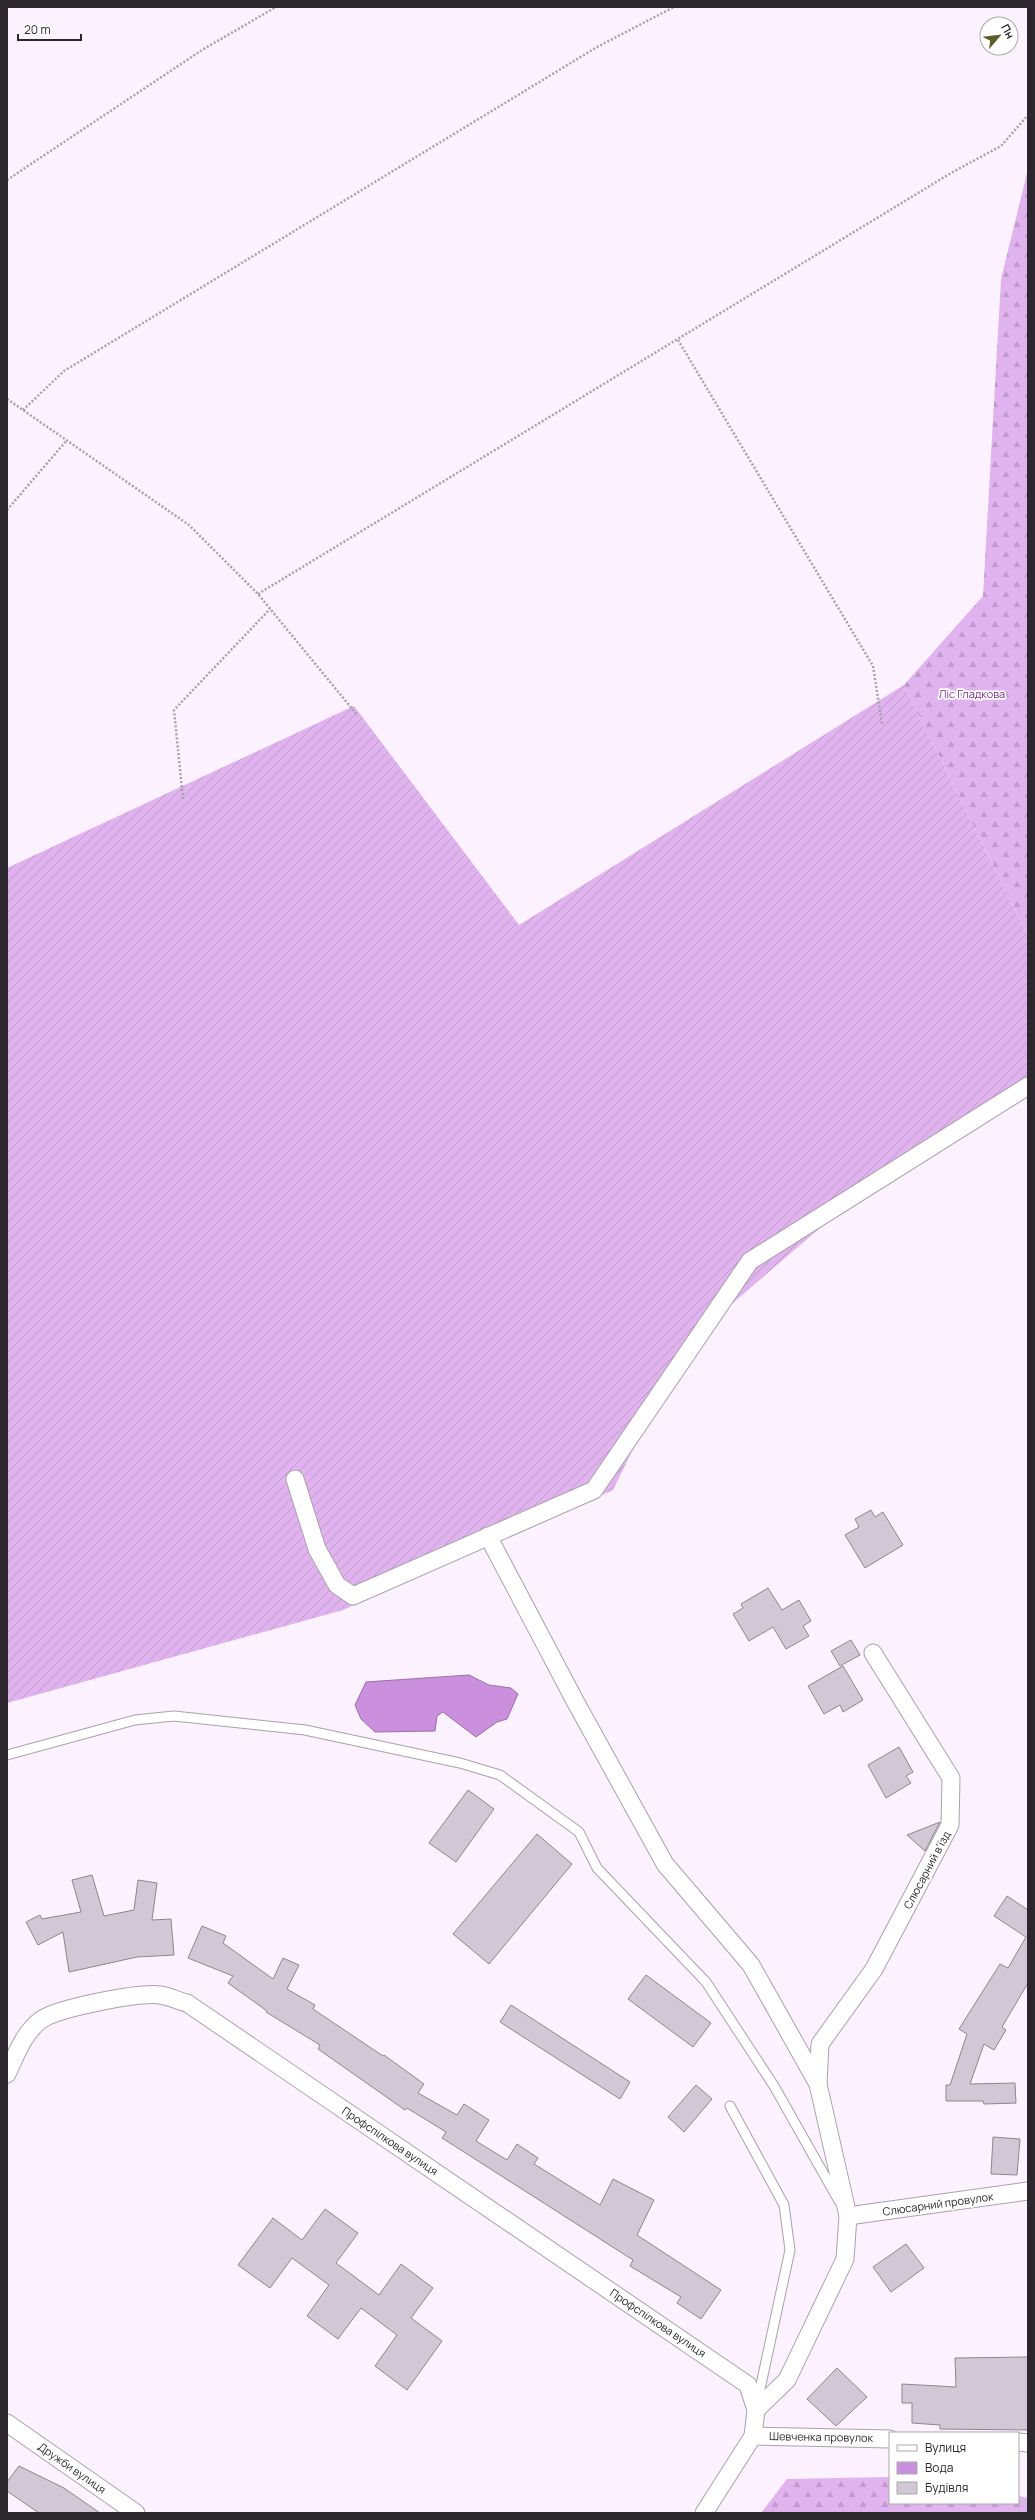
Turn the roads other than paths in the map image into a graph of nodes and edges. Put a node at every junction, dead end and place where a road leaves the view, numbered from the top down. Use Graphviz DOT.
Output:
graph roads {
  1 [pos="1028,1086"];
  2 [pos="296,1479"];
  3 [pos="488,1536"];
  4 [pos="873,1653"];
  5 [pos="7,1755"];
  6 [pos="7,2074"];
  7 [pos="818,2084"];
  8 [pos="730,2106"];
  9 [pos="1028,2191"];
  10 [pos="848,2216"];
  11 [pos="756,2410"];
  12 [pos="7,2422"];
  13 [pos="753,2436"];
  14 [pos="889,2439"];
  15 [pos="136,2513"];
  16 [pos="704,2513"];
  1 -- 3 [label="street"];
  2 -- 3 [label="street"];
  3 -- 7 [label="street"];
  4 -- 7 [label="street, Слюсарний в’їзд"];
  5 -- 10 [label="lane"];
  6 -- 11 [label="street, Профспілкова вулиця"];
  7 -- 10 [label="street"];
  8 -- 11 [label="lane"];
  9 -- 10 [label="street, Слюсарний провулок"];
  10 -- 11 [label="street"];
  11 -- 13 [label="street"];
  12 -- 15 [label="street, Дружби вулиця"];
  13 -- 14 [label="street, Шевченка провулок"];
  13 -- 16 [label="street"];
}
